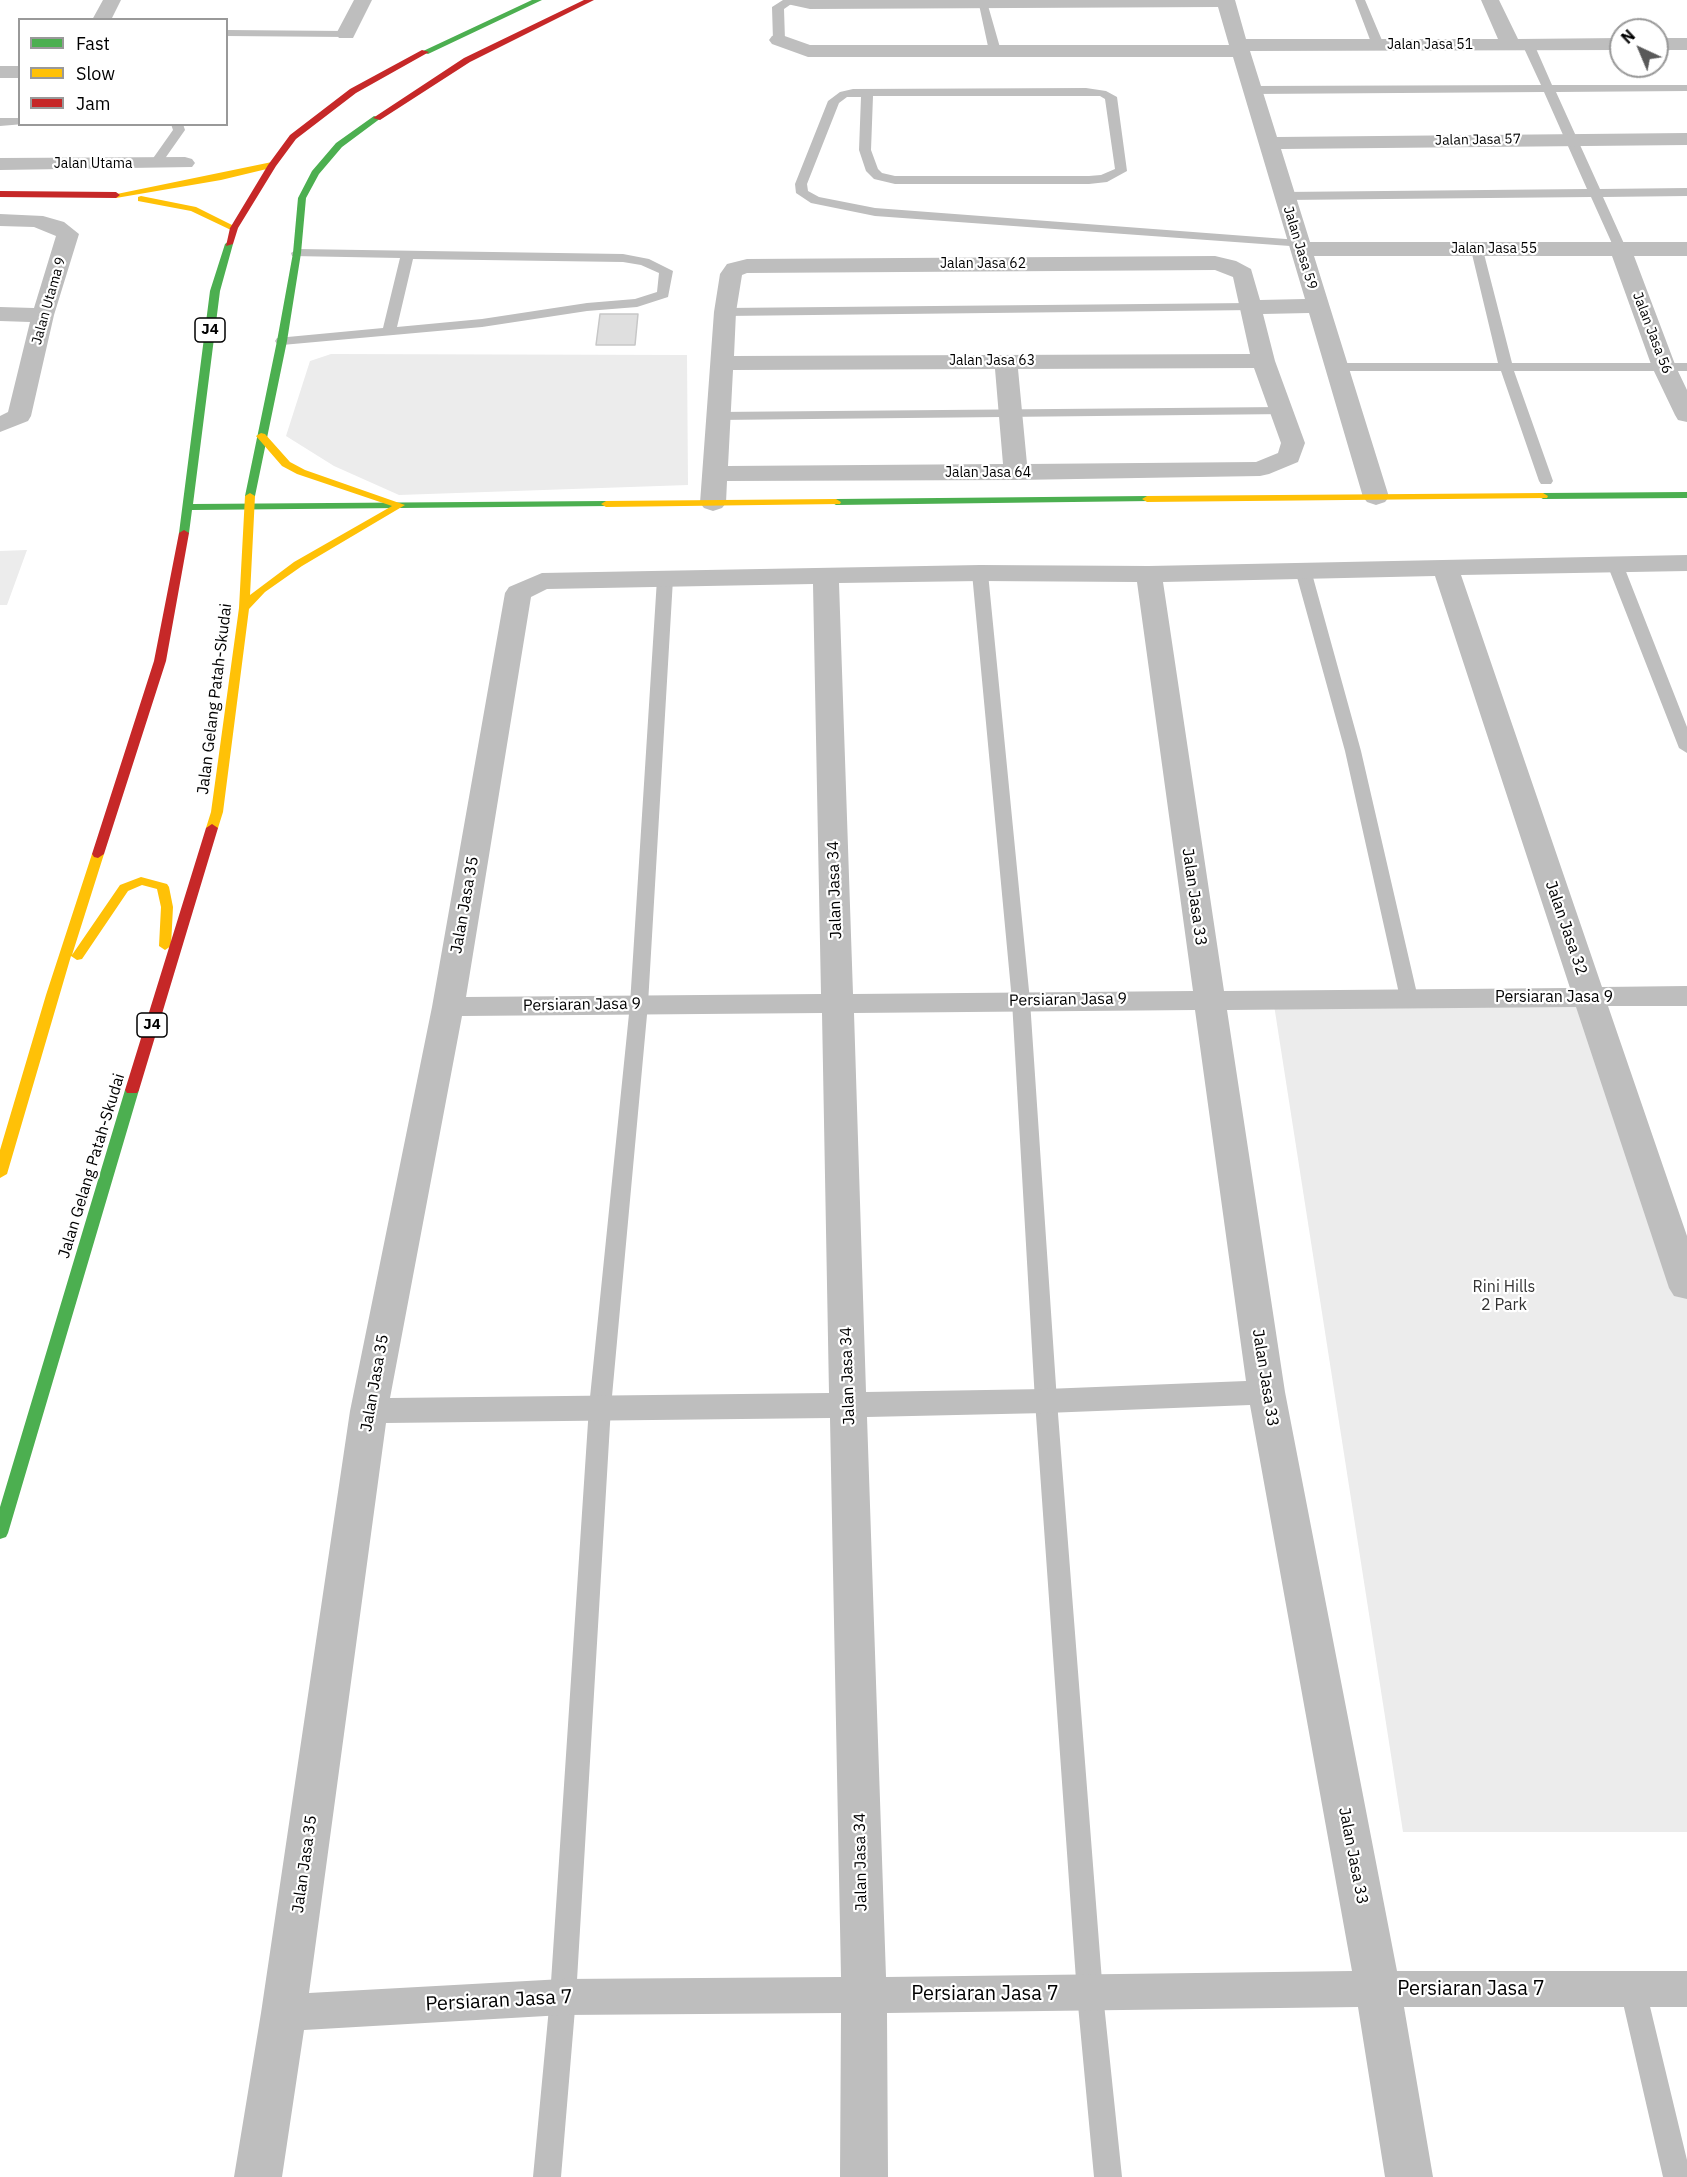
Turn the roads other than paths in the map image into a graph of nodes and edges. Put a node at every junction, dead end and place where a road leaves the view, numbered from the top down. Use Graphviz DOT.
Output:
graph roads {
  1 [pos="112,0"];
  2 [pos="363,0"];
  3 [pos="538,0"];
  4 [pos="590,0"];
  5 [pos="793,0"];
  6 [pos="1360,0"];
  7 [pos="1490,0"];
  8 [pos="1002,1"];
  9 [pos="1225,1"];
  10 [pos="982,2"];
  11 [pos="102,18"];
  12 [pos="228,33"];
  13 [pos="346,34"];
  14 [pos="779,40"];
  15 [pos="1520,44"];
  16 [pos="1609,44"];
  17 [pos="1669,44"];
  18 [pos="1687,44"];
  19 [pos="1378,45"];
  20 [pos="1240,48"];
  21 [pos="995,51"];
  22 [pos="0,72"];
  23 [pos="18,72"];
  24 [pos="1687,88"];
  25 [pos="1548,89"];
  26 [pos="1253,90"];
  27 [pos="867,93"];
  28 [pos="0,122"];
  29 [pos="18,122"];
  30 [pos="177,126"];
  31 [pos="1571,139"];
  32 [pos="1687,139"];
  33 [pos="1269,143"];
  34 [pos="185,163"];
  35 [pos="0,164"];
  36 [pos="155,164"];
  37 [pos="272,165"];
  38 [pos="1687,192"];
  39 [pos="1595,193"];
  40 [pos="0,194"];
  41 [pos="116,195"];
  42 [pos="1284,196"];
  43 [pos="0,220"];
  44 [pos="234,228"];
  45 [pos="1300,246"];
  46 [pos="1620,248"];
  47 [pos="1687,249"];
  48 [pos="1477,250"];
  49 [pos="297,253"];
  50 [pos="408,254"];
  51 [pos="1318,306"];
  52 [pos="1250,307"];
  53 [pos="725,312"];
  54 [pos="0,315"];
  55 [pos="43,315"];
  56 [pos="389,332"];
  57 [pos="282,341"];
  58 [pos="1006,361"];
  59 [pos="1263,361"];
  60 [pos="721,363"];
  61 [pos="1337,367"];
  62 [pos="1506,367"];
  63 [pos="1664,367"];
  64 [pos="1687,367"];
  65 [pos="1282,411"];
  66 [pos="1009,413"];
  67 [pos="717,416"];
  68 [pos="1687,416"];
  69 [pos="0,425"];
  70 [pos="261,436"];
  71 [pos="1260,469"];
  72 [pos="1016,473"];
  73 [pos="716,474"];
  74 [pos="1546,482"];
  75 [pos="1687,495"];
  76 [pos="1376,497"];
  77 [pos="713,503"];
  78 [pos="400,505"];
  79 [pos="248,506"];
  80 [pos="189,507"];
  81 [pos="1687,563"];
  82 [pos="1616,564"];
  83 [pos="1445,568"];
  84 [pos="1304,570"];
  85 [pos="980,573"];
  86 [pos="1149,574"];
  87 [pos="826,575"];
  88 [pos="665,579"];
  89 [pos="244,608"];
  90 [pos="1687,748"];
  91 [pos="163,989"];
  92 [pos="52,995"];
  93 [pos="1687,996"];
  94 [pos="1588,997"];
  95 [pos="1409,998"];
  96 [pos="1208,999"];
  97 [pos="1021,1001"];
  98 [pos="838,1002"];
  99 [pos="639,1004"];
  100 [pos="448,1007"];
  101 [pos="0,1174"];
  102 [pos="1687,1288"];
  103 [pos="1266,1392"];
  104 [pos="1046,1401"];
  105 [pos="849,1406"];
  106 [pos="600,1407"];
  107 [pos="369,1411"];
  108 [pos="0,1533"];
  109 [pos="1378,1989"];
  110 [pos="1687,1989"];
  111 [pos="1633,1990"];
  112 [pos="864,1994"];
  113 [pos="1090,1994"];
  114 [pos="563,1997"];
  115 [pos="284,2013"];
  116 [pos="258,2177"];
  117 [pos="547,2177"];
  118 [pos="864,2177"];
  119 [pos="1107,2177"];
  120 [pos="1409,2177"];
  121 [pos="1677,2177"];
  1 -- 11 [label="street"];
  2 -- 13 [label="street"];
  3 -- 37 [label="main road, J4"];
  4 -- 49 [label="main road, Jalan Gelang Patah-Skudai / J4"];
  5 -- 10 [label="street"];
  5 -- 14 [label="lane"];
  6 -- 19 [label="lane"];
  7 -- 15 [label="street"];
  8 -- 9 [label="street"];
  8 -- 10 [label="street"];
  9 -- 20 [label="street, Jalan Jasa 59"];
  10 -- 21 [label="lane"];
  12 -- 13 [label="lane"];
  14 -- 21 [label="street, Jalan Jasa 51"];
  15 -- 16 [label="street, Jalan Jasa 51"];
  15 -- 19 [label="street, Jalan Jasa 51"];
  15 -- 25 [label="lane"];
  17 -- 18 [label="street"];
  19 -- 20 [label="street, Jalan Jasa 51"];
  20 -- 21 [label="street, Jalan Jasa 51"];
  20 -- 26 [label="street, Jalan Jasa 59"];
  22 -- 23 [label="street"];
  24 -- 25 [label="lane"];
  25 -- 26 [label="lane"];
  25 -- 31 [label="lane"];
  26 -- 33 [label="street, Jalan Jasa 59"];
  27 -- 27 [label="lane"];
  27 -- 45 [label="lane"];
  28 -- 29 [label="lane"];
  30 -- 36 [label="lane"];
  31 -- 32 [label="street, Jalan Jasa 57"];
  31 -- 33 [label="street, Jalan Jasa 57"];
  31 -- 39 [label="lane"];
  33 -- 42 [label="street, Jalan Jasa 59"];
  34 -- 36 [label="street, Jalan Utama"];
  35 -- 36 [label="street, Jalan Utama"];
  37 -- 41 [label="main road"];
  37 -- 44 [label="main road, J4"];
  38 -- 39 [label="lane"];
  39 -- 42 [label="lane"];
  39 -- 46 [label="lane"];
  40 -- 41 [label="main road"];
  41 -- 44 [label="main road"];
  42 -- 45 [label="street, Jalan Jasa 59"];
  43 -- 55 [label="street, Jalan Utama 9"];
  44 -- 80 [label="main road, J4"];
  45 -- 48 [label="street, Jalan Jasa 55"];
  45 -- 51 [label="street, Jalan Jasa 59"];
  46 -- 47 [label="street, Jalan Jasa 55"];
  46 -- 48 [label="street, Jalan Jasa 55"];
  46 -- 63 [label="street, Jalan Jasa 56"];
  48 -- 62 [label="lane"];
  49 -- 50 [label="lane"];
  49 -- 57 [label="main road, Jalan Gelang Patah-Skudai / J4"];
  50 -- 56 [label="lane"];
  50 -- 56 [label="lane"];
  51 -- 52 [label="street"];
  51 -- 61 [label="street, Jalan Jasa 59"];
  52 -- 53 [label="lane"];
  52 -- 53 [label="street, Jalan Jasa 62"];
  52 -- 59 [label="street, Jalan Jasa 62"];
  53 -- 60 [label="street, Jalan Jasa 62"];
  54 -- 55 [label="street"];
  55 -- 69 [label="street, Jalan Utama 9"];
  56 -- 57 [label="lane"];
  57 -- 70 [label="main road, Jalan Gelang Patah-Skudai / J4"];
  58 -- 59 [label="street, Jalan Jasa 63"];
  58 -- 60 [label="street, Jalan Jasa 63"];
  58 -- 66 [label="street"];
  59 -- 65 [label="street, Jalan Jasa 62"];
  60 -- 67 [label="street, Jalan Jasa 62"];
  61 -- 62 [label="lane"];
  61 -- 76 [label="street, Jalan Jasa 59"];
  62 -- 63 [label="lane"];
  62 -- 74 [label="lane"];
  63 -- 64 [label="lane"];
  63 -- 68 [label="street, Jalan Jasa 56"];
  65 -- 66 [label="lane"];
  65 -- 71 [label="street, Jalan Jasa 62"];
  66 -- 67 [label="lane"];
  66 -- 72 [label="street"];
  67 -- 73 [label="street, Jalan Jasa 62"];
  70 -- 78 [label="main road"];
  70 -- 79 [label="main road, Jalan Gelang Patah-Skudai / J4"];
  71 -- 72 [label="street, Jalan Jasa 64"];
  72 -- 73 [label="street, Jalan Jasa 64"];
  73 -- 77 [label="street, Jalan Jasa 62"];
  75 -- 76 [label="main road"];
  76 -- 77 [label="main road"];
  77 -- 78 [label="main road"];
  78 -- 79 [label="main road"];
  78 -- 89 [label="main road"];
  79 -- 80 [label="main road"];
  79 -- 89 [label="main road, Jalan Gelang Patah-Skudai / J4"];
  80 -- 92 [label="main road, J4"];
  81 -- 82 [label="street"];
  82 -- 83 [label="street"];
  82 -- 90 [label="lane"];
  83 -- 84 [label="street"];
  83 -- 94 [label="street, Jalan Jasa 32"];
  84 -- 86 [label="street"];
  84 -- 95 [label="lane"];
  85 -- 86 [label="street"];
  85 -- 87 [label="street"];
  85 -- 97 [label="lane"];
  86 -- 96 [label="street, Jalan Jasa 33"];
  87 -- 88 [label="street"];
  87 -- 98 [label="street, Jalan Jasa 34"];
  88 -- 99 [label="lane"];
  88 -- 100 [label="street, Jalan Jasa 35"];
  89 -- 91 [label="main road, Jalan Gelang Patah-Skudai / J4"];
  91 -- 92 [label="main road"];
  91 -- 108 [label="main road, Jalan Gelang Patah-Skudai / J4"];
  92 -- 101 [label="main road, J4"];
  93 -- 94 [label="street, Persiaran Jasa 9"];
  94 -- 95 [label="street, Persiaran Jasa 9"];
  94 -- 102 [label="street, Jalan Jasa 32"];
  95 -- 96 [label="street, Persiaran Jasa 9"];
  96 -- 97 [label="street, Persiaran Jasa 9"];
  96 -- 103 [label="street, Jalan Jasa 33"];
  97 -- 98 [label="street, Persiaran Jasa 9"];
  97 -- 104 [label="lane"];
  98 -- 99 [label="street, Persiaran Jasa 9"];
  98 -- 105 [label="street, Jalan Jasa 34"];
  99 -- 100 [label="street, Persiaran Jasa 9"];
  99 -- 106 [label="lane"];
  100 -- 107 [label="street, Jalan Jasa 35"];
  103 -- 104 [label="street"];
  103 -- 109 [label="street, Jalan Jasa 33"];
  104 -- 105 [label="street"];
  104 -- 113 [label="lane"];
  105 -- 106 [label="street"];
  105 -- 112 [label="street, Jalan Jasa 34"];
  106 -- 107 [label="street"];
  106 -- 114 [label="lane"];
  107 -- 115 [label="street, Jalan Jasa 35"];
  109 -- 111 [label="street, Persiaran Jasa 7"];
  109 -- 113 [label="street, Persiaran Jasa 7"];
  109 -- 120 [label="street, Jalan Jasa 33"];
  110 -- 111 [label="street, Persiaran Jasa 7"];
  111 -- 121 [label="lane"];
  112 -- 113 [label="street, Persiaran Jasa 7"];
  112 -- 114 [label="street, Persiaran Jasa 7"];
  112 -- 118 [label="street, Jalan Jasa 34"];
  113 -- 119 [label="lane"];
  114 -- 115 [label="street, Persiaran Jasa 7"];
  114 -- 117 [label="lane"];
  115 -- 116 [label="street, Jalan Jasa 35"];
}
